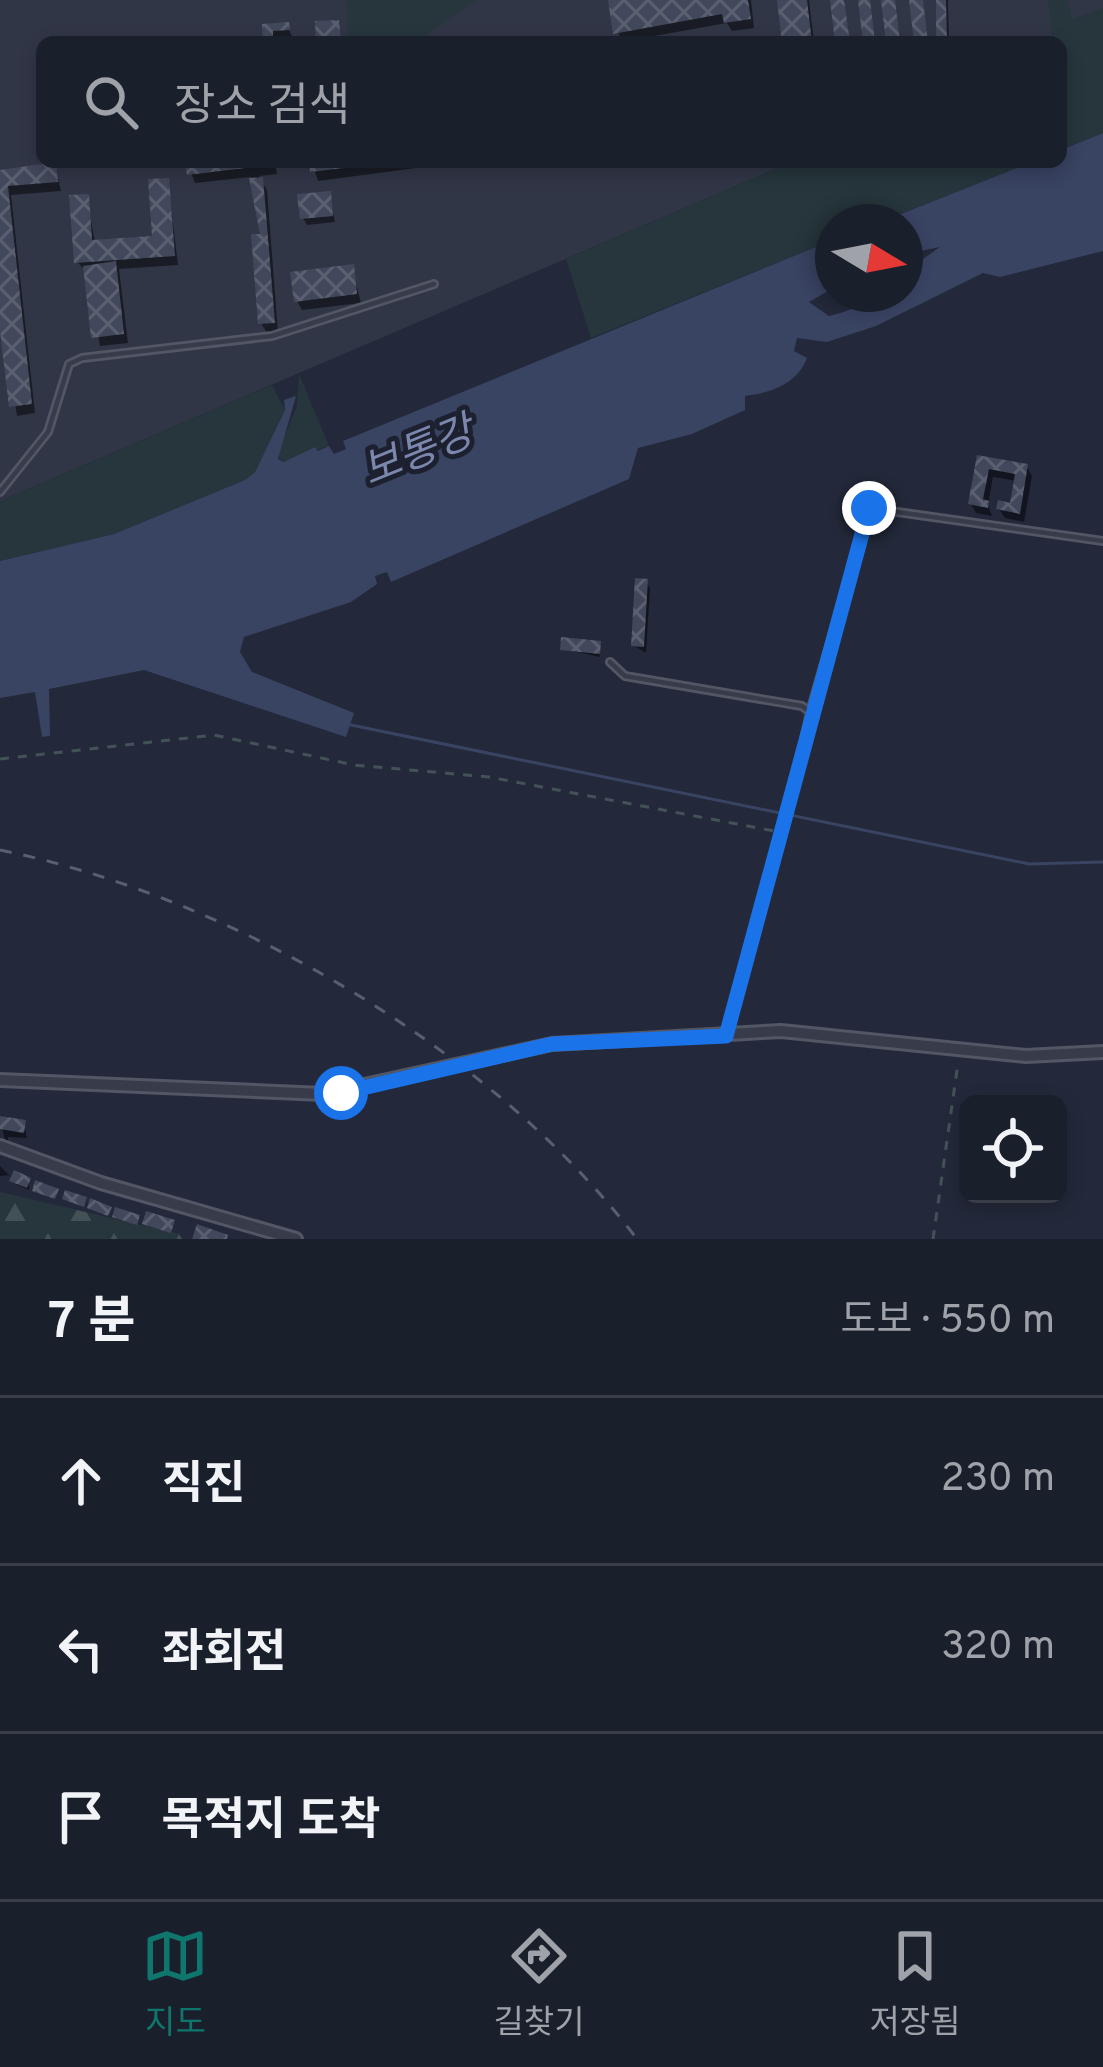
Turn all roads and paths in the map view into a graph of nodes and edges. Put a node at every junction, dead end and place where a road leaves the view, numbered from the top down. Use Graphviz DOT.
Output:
graph roads {
  1 [pos="434,284"];
  2 [pos="0,492"];
  3 [pos="1103,541"];
  4 [pos="610,662"];
  5 [pos="810,712"];
  6 [pos="0,758"];
  7 [pos="783,833"];
  8 [pos="726,1036"];
  9 [pos="957,1049"];
  10 [pos="1103,1052"];
  11 [pos="0,1080"];
  12 [pos="0,1146"];
  13 [pos="296,1239"];
  14 [pos="933,1239"];
  1 -- 2 [label="lane"];
  3 -- 5 [label="lane"];
  4 -- 5 [label="lane"];
  5 -- 7 [label="lane"];
  6 -- 7 [label="path"];
  7 -- 8 [label="lane"];
  8 -- 9 [label="street"];
  8 -- 11 [label="street"];
  9 -- 10 [label="street"];
  9 -- 14 [label="path"];
  12 -- 13 [label="street"];
}
